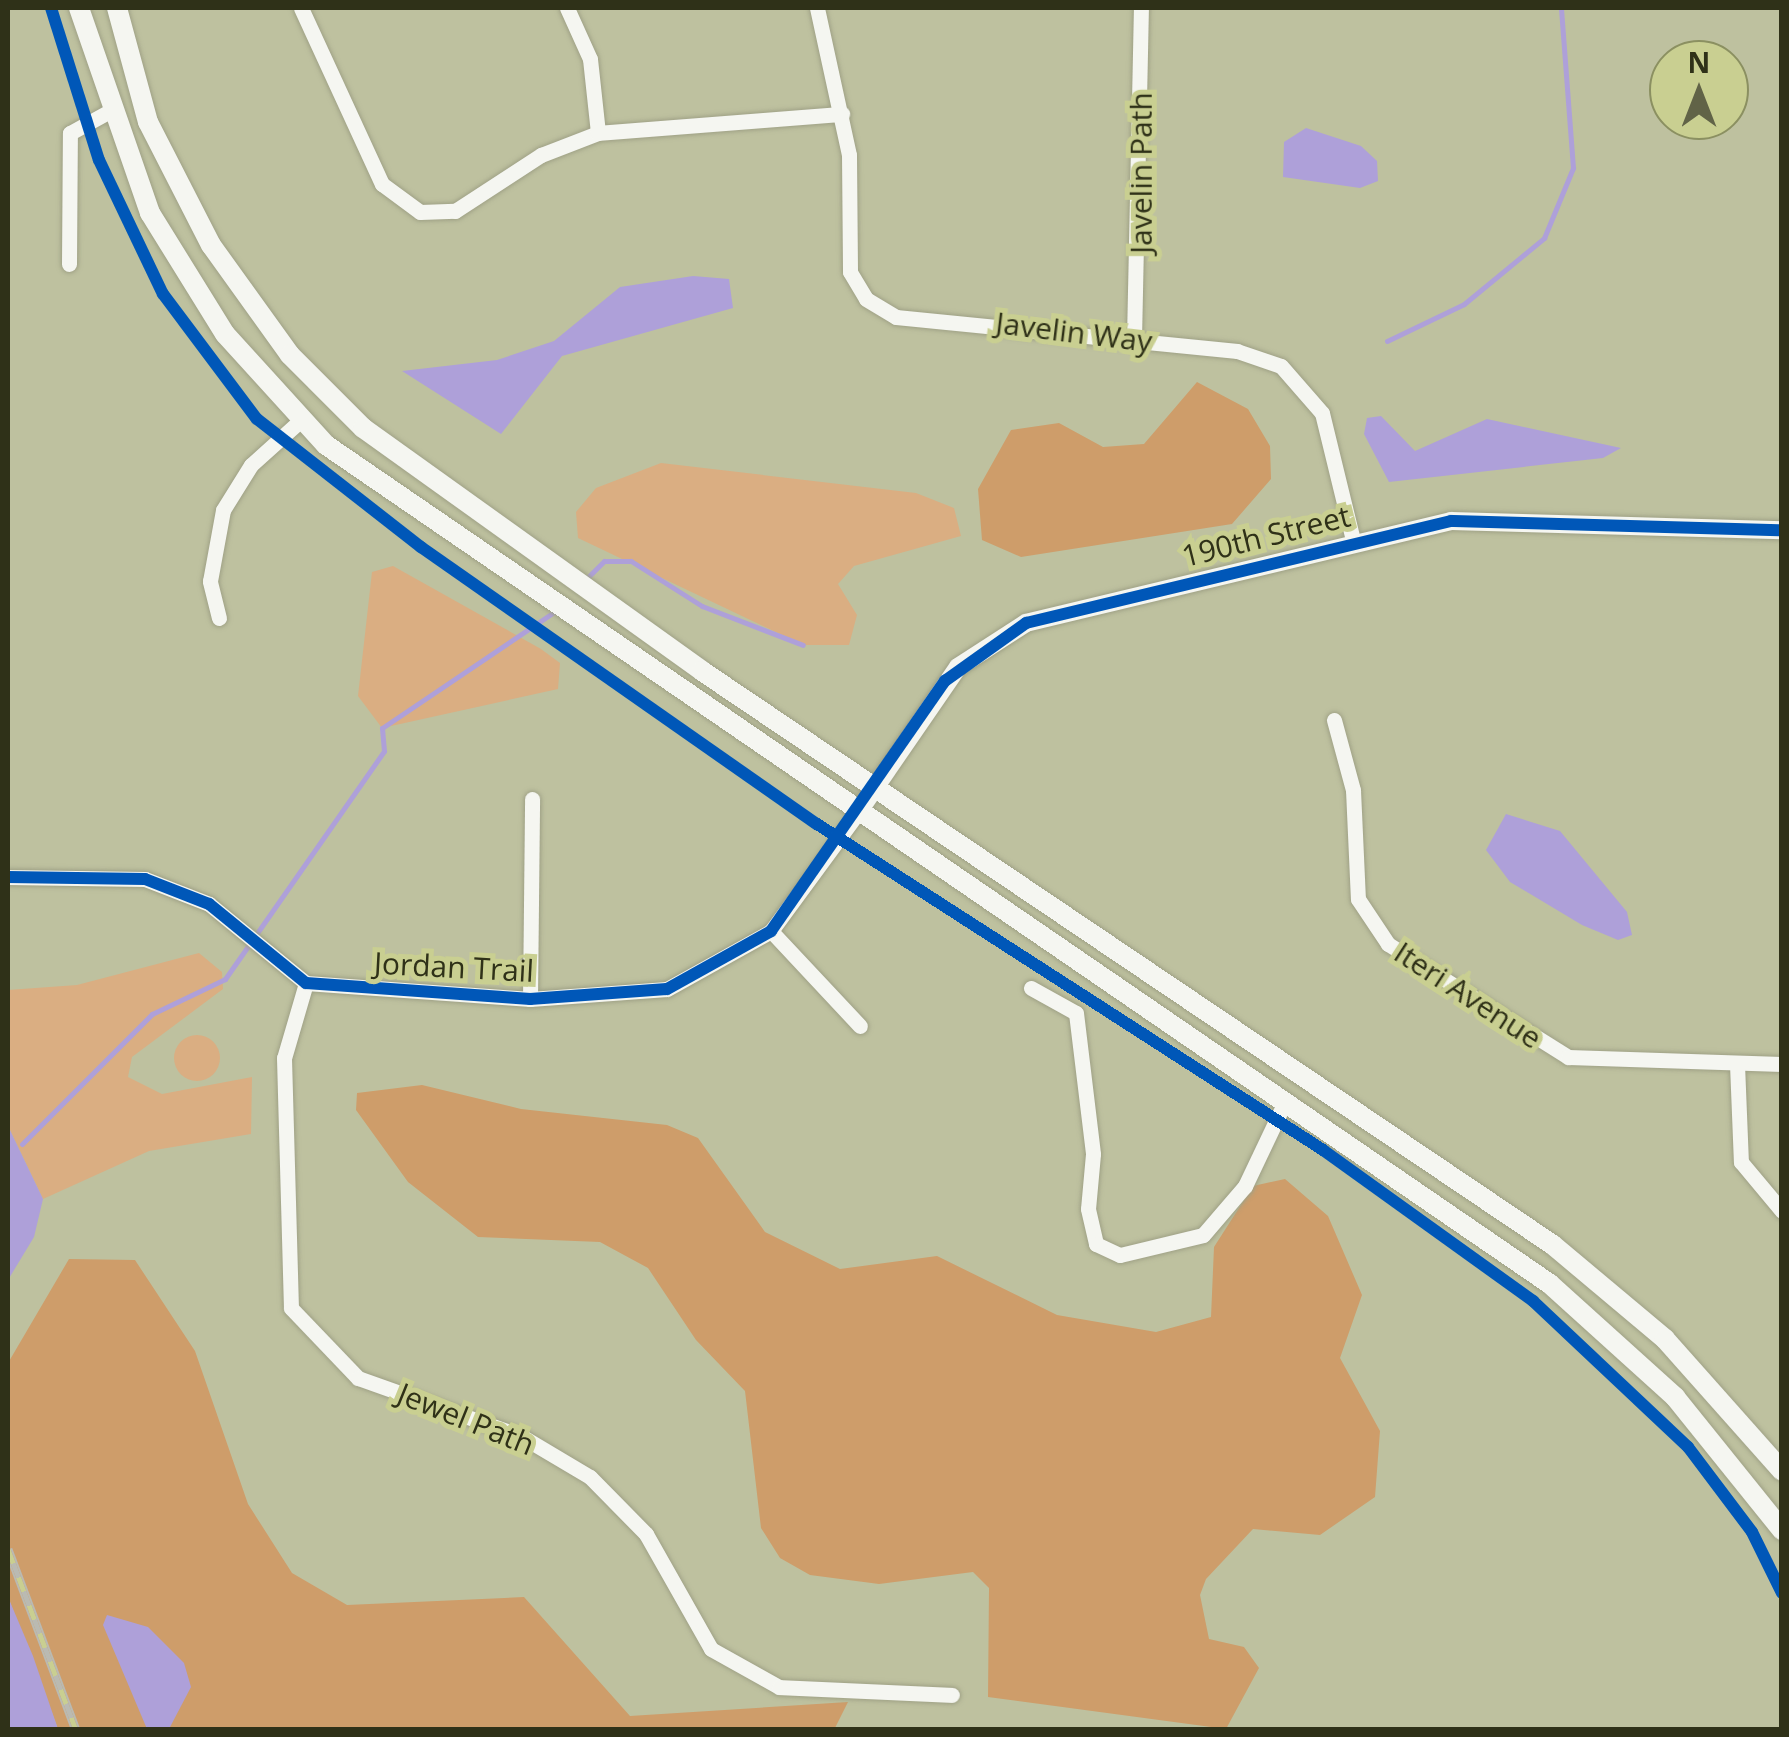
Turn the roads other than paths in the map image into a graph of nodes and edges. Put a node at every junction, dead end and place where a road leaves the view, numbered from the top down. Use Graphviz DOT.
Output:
graph roads {
  1 [pos="79,8"];
  2 [pos="117,8"];
  3 [pos="301,8"];
  4 [pos="567,8"];
  5 [pos="817,8"];
  6 [pos="1141,8"];
  7 [pos="108,112"];
  8 [pos="842,114"];
  9 [pos="598,133"];
  10 [pos="69,264"];
  11 [pos="1134,338"];
  12 [pos="301,420"];
  13 [pos="1782,530"];
  14 [pos="1352,540"];
  15 [pos="218,618"];
  16 [pos="1334,720"];
  17 [pos="875,786"];
  18 [pos="532,799"];
  19 [pos="857,814"];
  20 [pos="8,876"];
  21 [pos="770,931"];
  22 [pos="306,983"];
  23 [pos="1031,988"];
  24 [pos="530,999"];
  25 [pos="860,1026"];
  26 [pos="1736,1064"];
  27 [pos="1782,1064"];
  28 [pos="1284,1104"];
  29 [pos="1782,1211"];
  30 [pos="1782,1470"];
  31 [pos="1782,1530"];
  32 [pos="952,1694"];
  1 -- 7 [label="main road"];
  2 -- 17 [label="main road"];
  3 -- 9 [label="street"];
  4 -- 9 [label="street"];
  5 -- 8 [label="street, Javelin Way"];
  6 -- 11 [label="street, Javelin Path"];
  7 -- 10 [label="street"];
  7 -- 12 [label="main road"];
  8 -- 9 [label="street"];
  8 -- 11 [label="street, Javelin Way"];
  11 -- 14 [label="street, Javelin Way"];
  12 -- 15 [label="street"];
  12 -- 19 [label="main road"];
  13 -- 14 [label="street, 190th Street"];
  14 -- 17 [label="street, 190th Street"];
  16 -- 26 [label="street, Iteri Avenue"];
  17 -- 19 [label="street, 190th Street"];
  17 -- 30 [label="main road"];
  18 -- 24 [label="street"];
  19 -- 21 [label="street, Jordan Trail"];
  19 -- 28 [label="main road"];
  20 -- 22 [label="street"];
  21 -- 24 [label="street, Jordan Trail"];
  21 -- 25 [label="street"];
  22 -- 24 [label="street, Jordan Trail"];
  22 -- 32 [label="street, Jewel Path"];
  23 -- 28 [label="street"];
  26 -- 27 [label="street, Iteri Avenue"];
  26 -- 29 [label="street"];
  28 -- 31 [label="main road"];
}
